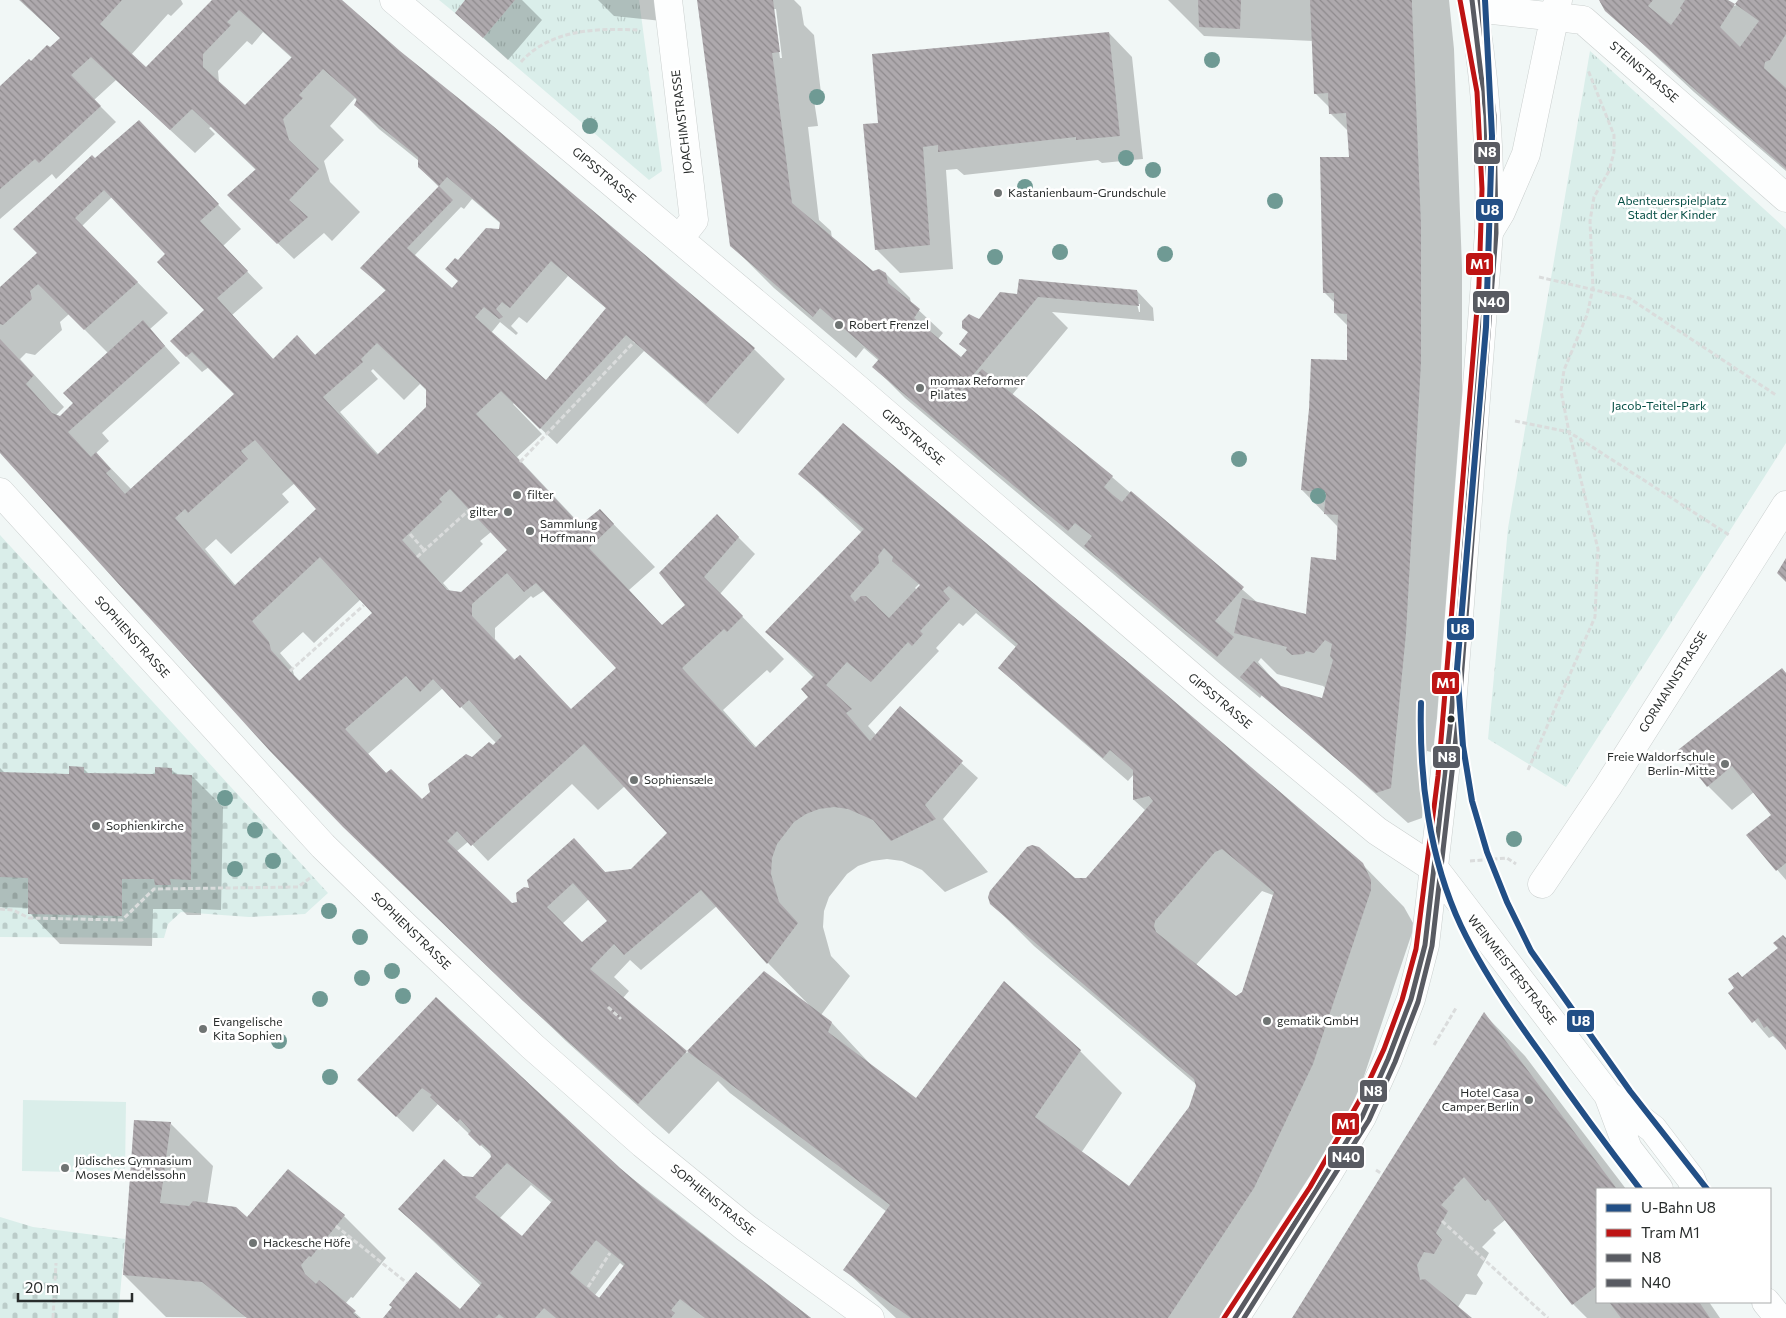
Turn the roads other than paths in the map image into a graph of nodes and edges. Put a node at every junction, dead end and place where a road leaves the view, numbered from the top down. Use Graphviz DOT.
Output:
graph roads {
  1 [pos="394,0"];
  2 [pos="668,0"];
  3 [pos="1473,4"];
  4 [pos="1556,8"];
  5 [pos="1786,198"];
  6 [pos="1488,232"];
  7 [pos="679,239"];
  8 [pos="0,492"];
  9 [pos="1786,505"];
  10 [pos="1435,869"];
  11 [pos="1542,884"];
  12 [pos="1608,1095"];
  13 [pos="1658,1188"];
  14 [pos="1694,1188"];
  15 [pos="1767,1303"];
  16 [pos="870,1318"];
  17 [pos="1234,1318"];
  18 [pos="1779,1318"];
  1 -- 7 [label="street, GIPSSTRASSE"];
  2 -- 7 [label="street, JOACHIMSTRASSE"];
  3 -- 4 [label="street, STEINSTRASSE"];
  3 -- 6 [label="street"];
  4 -- 5 [label="street, STEINSTRASSE"];
  4 -- 6 [label="street"];
  6 -- 10 [label="street"];
  7 -- 10 [label="street, GIPSSTRASSE"];
  8 -- 16 [label="street, SOPHIENSTRASSE"];
  9 -- 11 [label="street, GORMANNSTRASSE"];
  10 -- 12 [label="street, WEINMEISTERSTRASSE"];
  10 -- 17 [label="street"];
  12 -- 13 [label="street, WEINMEISTERSTRASSE"];
  12 -- 14 [label="street, WEINMEISTERSTRASSE"];
  15 -- 18 [label="street"];
}
